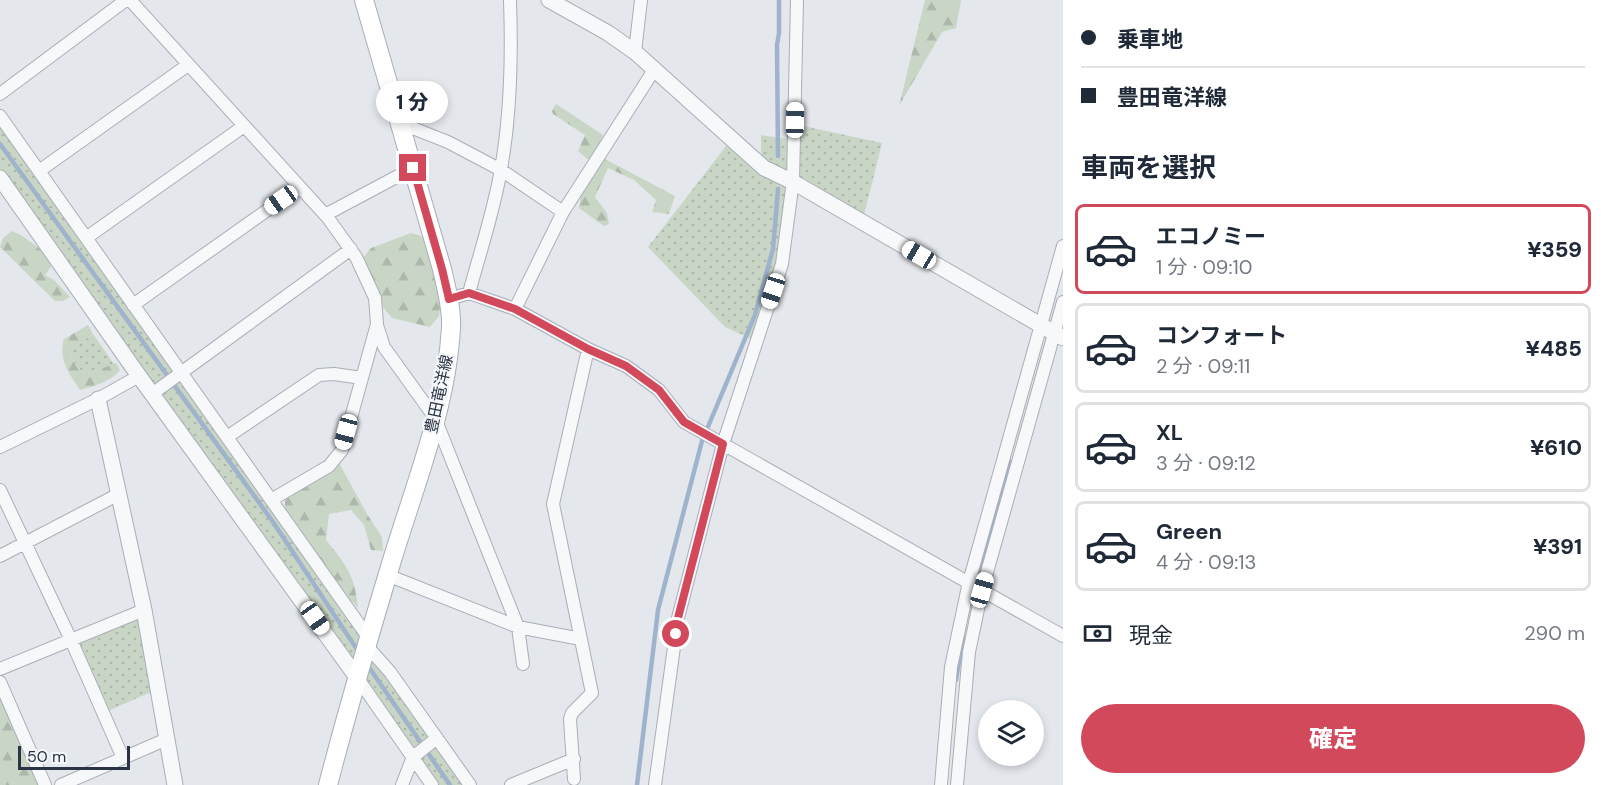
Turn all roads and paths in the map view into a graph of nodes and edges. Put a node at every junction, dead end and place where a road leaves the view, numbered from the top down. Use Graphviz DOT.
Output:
graph roads {
  1 [pos="128,0"];
  2 [pos="364,0"];
  3 [pos="510,0"];
  4 [pos="549,0"];
  5 [pos="641,0"];
  6 [pos="797,0"];
  7 [pos="635,52"];
  8 [pos="188,64"];
  9 [pos="654,69"];
  10 [pos="0,94"];
  11 [pos="0,116"];
  12 [pos="400,123"];
  13 [pos="244,126"];
  14 [pos="413,168"];
  15 [pos="39,171"];
  16 [pos="501,171"];
  17 [pos="0,178"];
  18 [pos="793,182"];
  19 [pos="300,187"];
  20 [pos="563,212"];
  21 [pos="325,215"];
  22 [pos="86,238"];
  23 [pos="1063,246"];
  24 [pos="351,249"];
  25 [pos="469,293"];
  26 [pos="449,299"];
  27 [pos="1063,302"];
  28 [pos="133,305"];
  29 [pos="515,309"];
  30 [pos="377,324"];
  31 [pos="1053,332"];
  32 [pos="588,349"];
  33 [pos="182,374"];
  34 [pos="139,376"];
  35 [pos="362,378"];
  36 [pos="152,394"];
  37 [pos="98,399"];
  38 [pos="435,418"];
  39 [pos="227,437"];
  40 [pos="723,444"];
  41 [pos="0,447"];
  42 [pos="0,490"];
  43 [pos="119,494"];
  44 [pos="271,500"];
  45 [pos="26,542"];
  46 [pos="0,556"];
  47 [pos="387,575"];
  48 [pos="969,582"];
  49 [pos="982,590"];
  50 [pos="144,610"];
  51 [pos="519,627"];
  52 [pos="1063,636"];
  53 [pos="581,639"];
  54 [pos="71,640"];
  55 [pos="367,641"];
  56 [pos="523,664"];
  57 [pos="0,669"];
  58 [pos="356,676"];
  59 [pos="0,682"];
  60 [pos="437,738"];
  61 [pos="167,739"];
  62 [pos="413,757"];
  63 [pos="123,758"];
  64 [pos="574,759"];
  65 [pos="574,779"];
  66 [pos="45,785"];
  67 [pos="61,785"];
  68 [pos="175,785"];
  69 [pos="327,785"];
  70 [pos="402,785"];
  71 [pos="432,785"];
  72 [pos="470,785"];
  73 [pos="511,785"];
  74 [pos="656,785"];
  75 [pos="941,785"];
  76 [pos="957,785"];
  1 -- 8 [label="street"];
  1 -- 10 [label="street"];
  2 -- 12 [label="main road, 豊田竜洋線"];
  3 -- 16 [label="street"];
  4 -- 7 [label="street"];
  5 -- 7 [label="street"];
  6 -- 18 [label="street"];
  7 -- 9 [label="street"];
  8 -- 13 [label="street"];
  8 -- 15 [label="street"];
  9 -- 18 [label="street"];
  9 -- 20 [label="street"];
  11 -- 15 [label="street"];
  12 -- 14 [label="main road, 豊田竜洋線"];
  12 -- 16 [label="street"];
  13 -- 19 [label="street"];
  13 -- 22 [label="street"];
  14 -- 21 [label="street"];
  14 -- 26 [label="main road, 豊田竜洋線"];
  15 -- 22 [label="street"];
  16 -- 20 [label="street"];
  16 -- 25 [label="street"];
  17 -- 34 [label="street"];
  18 -- 31 [label="street"];
  18 -- 40 [label="street"];
  19 -- 21 [label="street"];
  19 -- 28 [label="street"];
  20 -- 29 [label="street"];
  21 -- 24 [label="street"];
  22 -- 28 [label="street"];
  23 -- 31 [label="street"];
  24 -- 30 [label="street"];
  24 -- 33 [label="street"];
  25 -- 26 [label="street"];
  25 -- 29 [label="street"];
  26 -- 38 [label="main road, 豊田竜洋線"];
  27 -- 31 [label="street"];
  28 -- 33 [label="street"];
  29 -- 32 [label="street"];
  30 -- 35 [label="street"];
  30 -- 38 [label="street"];
  31 -- 48 [label="street"];
  31 -- 49 [label="street"];
  32 -- 40 [label="street"];
  32 -- 53 [label="street"];
  33 -- 36 [label="street"];
  33 -- 39 [label="street"];
  34 -- 36 [label="street"];
  34 -- 37 [label="street"];
  35 -- 39 [label="street"];
  35 -- 44 [label="street"];
  36 -- 58 [label="street"];
  37 -- 41 [label="street"];
  37 -- 43 [label="street"];
  38 -- 47 [label="main road, 豊田竜洋線"];
  38 -- 51 [label="street"];
  39 -- 44 [label="street"];
  40 -- 48 [label="street"];
  40 -- 74 [label="street"];
  42 -- 45 [label="street"];
  43 -- 45 [label="street"];
  43 -- 50 [label="street"];
  44 -- 55 [label="street"];
  45 -- 46 [label="street"];
  45 -- 54 [label="street"];
  47 -- 51 [label="street"];
  47 -- 55 [label="main road, 豊田竜洋線"];
  48 -- 49 [label="street"];
  48 -- 75 [label="street"];
  49 -- 52 [label="street"];
  49 -- 76 [label="street"];
  50 -- 54 [label="street"];
  50 -- 61 [label="street"];
  51 -- 53 [label="street"];
  51 -- 56 [label="street"];
  53 -- 64 [label="street"];
  54 -- 57 [label="street"];
  54 -- 63 [label="street"];
  55 -- 58 [label="main road, 豊田竜洋線"];
  55 -- 60 [label="street"];
  58 -- 62 [label="street"];
  58 -- 69 [label="main road, 豊田竜洋線"];
  59 -- 66 [label="street"];
  60 -- 62 [label="street"];
  60 -- 72 [label="street"];
  61 -- 63 [label="street"];
  61 -- 68 [label="street"];
  62 -- 70 [label="street"];
  62 -- 71 [label="street"];
  63 -- 67 [label="street"];
  64 -- 65 [label="street"];
  64 -- 73 [label="street"];
}
